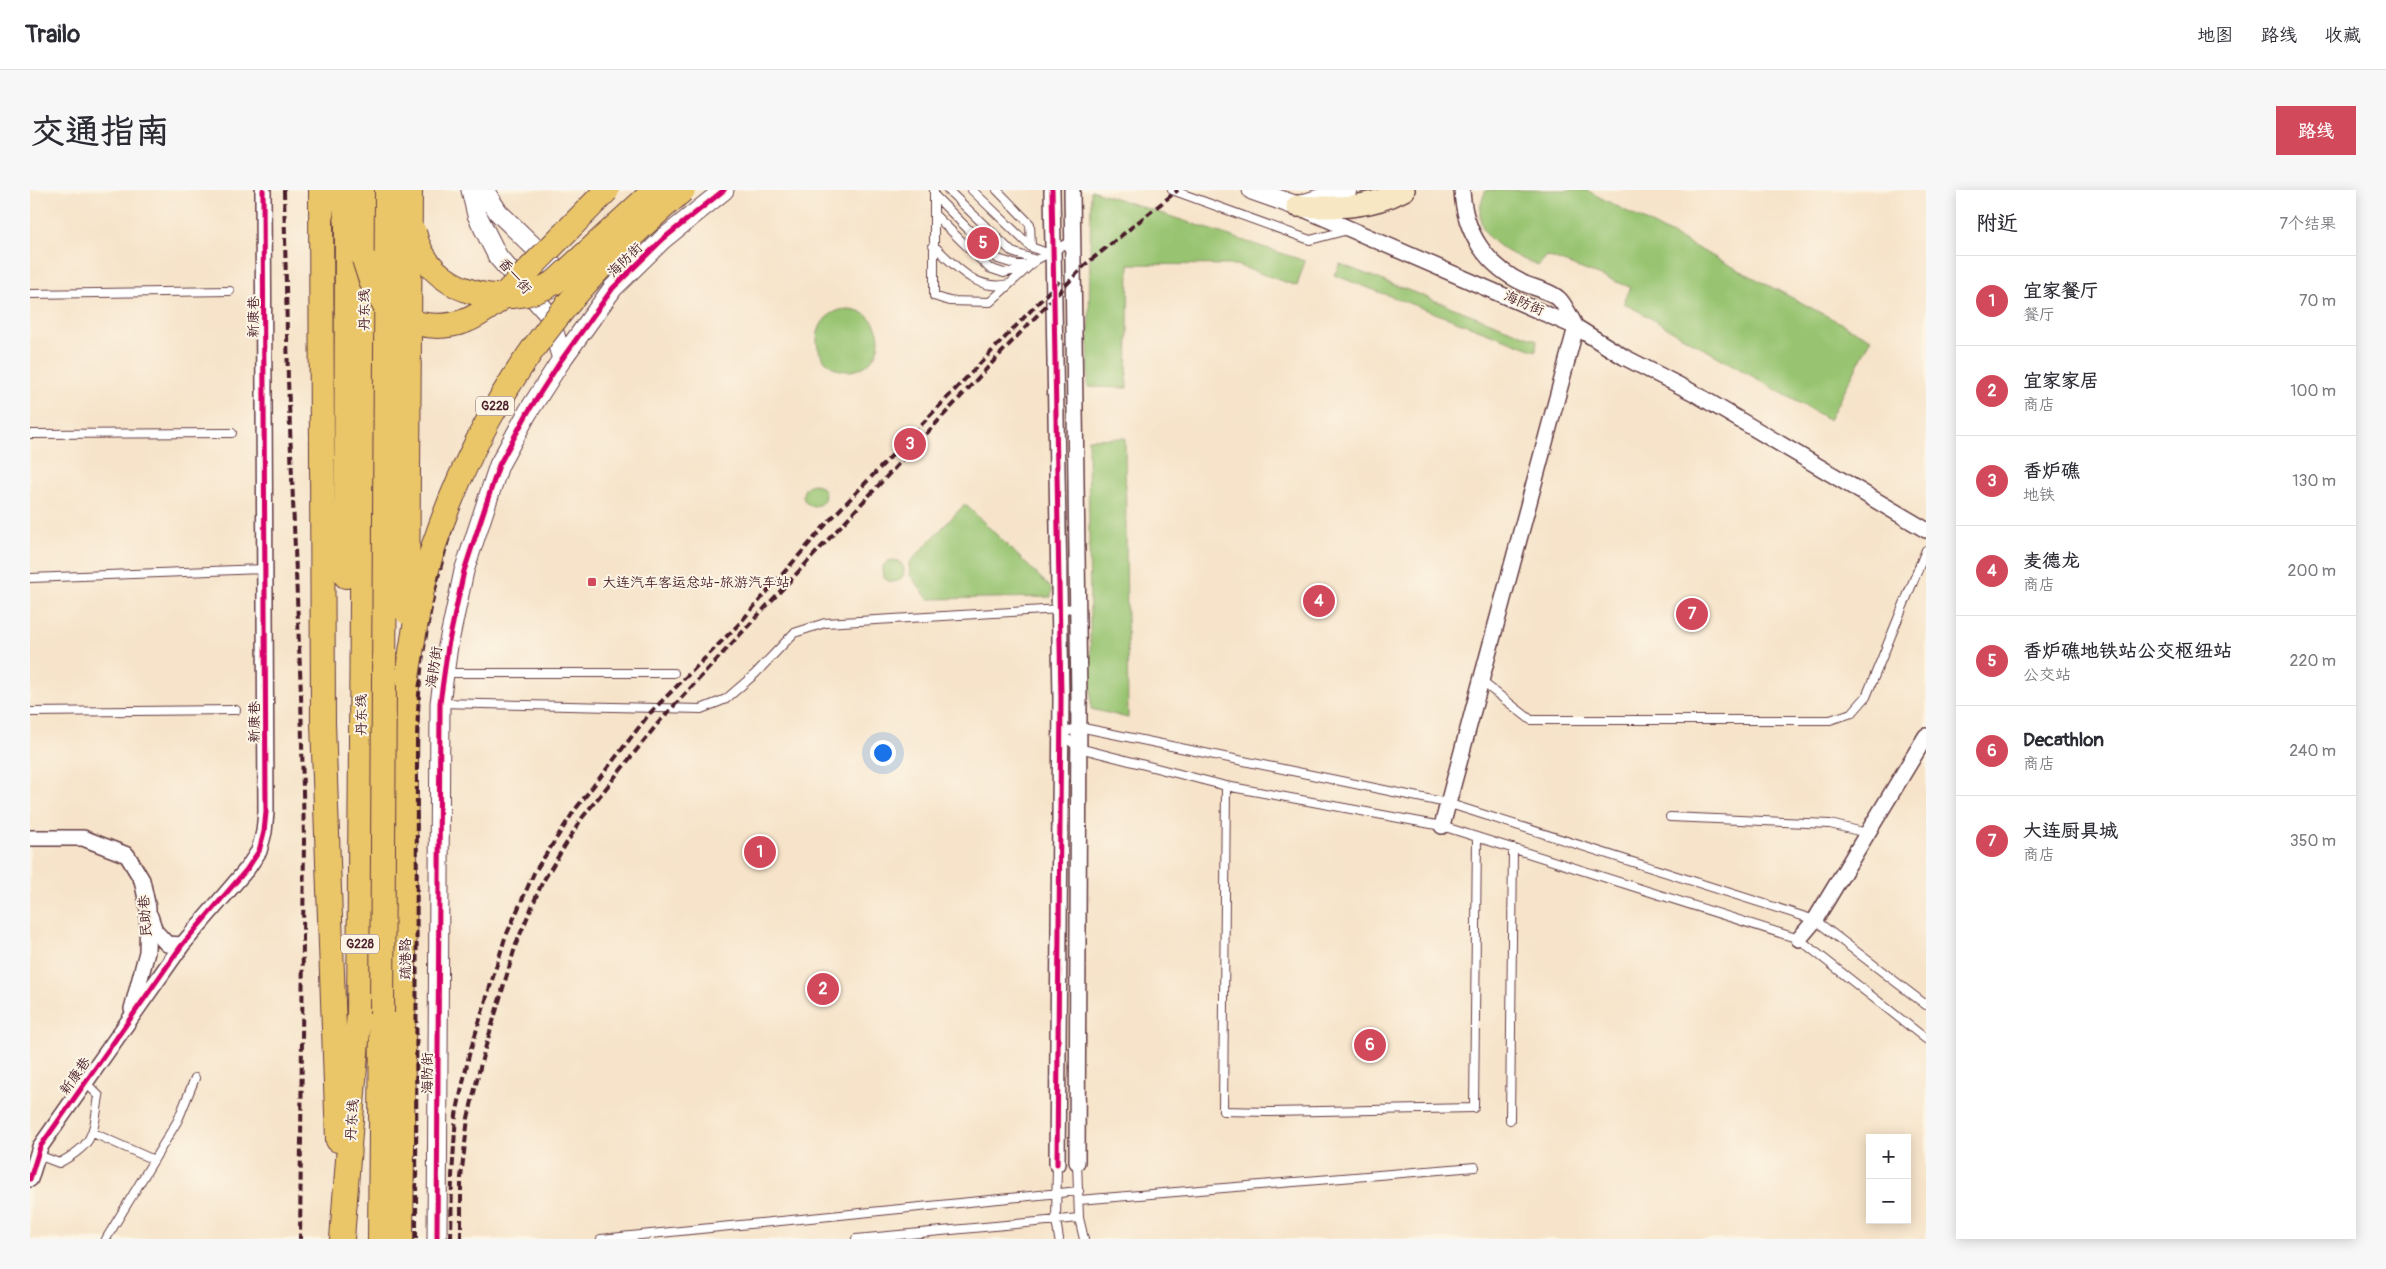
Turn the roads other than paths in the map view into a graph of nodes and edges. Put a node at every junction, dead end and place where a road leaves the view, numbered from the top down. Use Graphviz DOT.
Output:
graph roads {
  1 [pos="263,190"];
  2 [pos="321,190"];
  3 [pos="343,190"];
  4 [pos="365,190"];
  5 [pos="387,190"];
  6 [pos="410,190"];
  7 [pos="471,190"];
  8 [pos="484,190"];
  9 [pos="607,190"];
  10 [pos="655,190"];
  11 [pos="683,190"];
  12 [pos="724,190"];
  13 [pos="948,190"];
  14 [pos="972,190"];
  15 [pos="997,190"];
  16 [pos="1052,190"];
  17 [pos="1072,190"];
  18 [pos="1172,190"];
  19 [pos="1252,190"];
  20 [pos="1347,190"];
  21 [pos="1404,190"];
  22 [pos="1462,190"];
  23 [pos="934,193"];
  24 [pos="1297,206"];
  25 [pos="934,214"];
  26 [pos="410,216"];
  27 [pos="1351,229"];
  28 [pos="1073,240"];
  29 [pos="933,245"];
  30 [pos="1031,247"];
  31 [pos="1050,252"];
  32 [pos="364,259"];
  33 [pos="1034,263"];
  34 [pos="1011,283"];
  35 [pos="613,288"];
  36 [pos="230,291"];
  37 [pos="30,294"];
  38 [pos="1576,327"];
  39 [pos="562,359"];
  40 [pos="232,433"];
  41 [pos="30,434"];
  42 [pos="1926,530"];
  43 [pos="1926,550"];
  44 [pos="265,569"];
  45 [pos="30,578"];
  46 [pos="1078,608"];
  47 [pos="1060,609"];
  48 [pos="444,673"];
  49 [pos="674,673"];
  50 [pos="407,678"];
  51 [pos="1481,681"];
  52 [pos="440,703"];
  53 [pos="236,710"];
  54 [pos="30,712"];
  55 [pos="334,724"];
  56 [pos="1079,727"];
  57 [pos="1061,734"];
  58 [pos="1926,736"];
  59 [pos="1079,748"];
  60 [pos="1226,786"];
  61 [pos="1448,803"];
  62 [pos="1670,817"];
  63 [pos="1442,826"];
  64 [pos="1867,833"];
  65 [pos="1477,837"];
  66 [pos="30,838"];
  67 [pos="1513,848"];
  68 [pos="148,908"];
  69 [pos="1815,920"];
  70 [pos="1798,938"];
  71 [pos="182,945"];
  72 [pos="1926,1005"];
  73 [pos="393,1013"];
  74 [pos="129,1019"];
  75 [pos="1926,1039"];
  76 [pos="195,1078"];
  77 [pos="85,1082"];
  78 [pos="1510,1120"];
  79 [pos="93,1133"];
  80 [pos="38,1155"];
  81 [pos="154,1160"];
  82 [pos="1077,1162"];
  83 [pos="1057,1164"];
  84 [pos="1474,1167"];
  85 [pos="30,1179"];
  86 [pos="1056,1194"];
  87 [pos="1079,1196"];
  88 [pos="1079,1218"];
  89 [pos="1056,1220"];
  90 [pos="106,1239"];
  91 [pos="342,1239"];
  92 [pos="380,1239"];
  93 [pos="401,1239"];
  94 [pos="437,1239"];
  95 [pos="601,1239"];
  96 [pos="856,1239"];
  97 [pos="1060,1239"];
  98 [pos="1084,1239"];
  1 -- 44 [label="street, 新康巷"];
  2 -- 55 [label="highway"];
  3 -- 55 [label="highway"];
  4 -- 32 [label="highway, 丹东线 / G228"];
  5 -- 73 [label="highway, bridge"];
  6 -- 26 [label="highway, bridge"];
  7 -- 39 [label="street, 香一街"];
  8 -- 35 [label="street"];
  9 -- 32 [label="highway, bridge"];
  10 -- 26 [label="highway, bridge"];
  11 -- 50 [label="highway, G228, bridge"];
  12 -- 35 [label="street, 海防街"];
  13 -- 33 [label="lane"];
  14 -- 30 [label="lane"];
  15 -- 30 [label="lane"];
  16 -- 31 [label="street"];
  17 -- 28 [label="street"];
  18 -- 27 [label="lane"];
  19 -- 24 [label="street, 海防街"];
  20 -- 24 [label="street"];
  21 -- 24 [label="main road"];
  22 -- 38 [label="street, 海防街"];
  23 -- 25 [label="lane"];
  23 -- 33 [label="lane"];
  24 -- 27 [label="street, 海防街"];
  25 -- 29 [label="lane"];
  25 -- 33 [label="lane"];
  26 -- 50 [label="highway, bridge"];
  27 -- 38 [label="street, 海防街"];
  28 -- 31 [label="lane"];
  28 -- 46 [label="street"];
  29 -- 34 [label="lane"];
  29 -- 34 [label="lane"];
  30 -- 31 [label="lane"];
  31 -- 33 [label="lane"];
  31 -- 47 [label="street"];
  32 -- 91 [label="highway, 丹东线 / G228"];
  33 -- 34 [label="lane"];
  35 -- 39 [label="street, 海防街"];
  36 -- 37 [label="lane"];
  38 -- 42 [label="street"];
  38 -- 51 [label="street"];
  39 -- 48 [label="street, 海防街"];
  40 -- 41 [label="lane"];
  43 -- 51 [label="lane"];
  44 -- 45 [label="lane"];
  44 -- 71 [label="street, 新康巷"];
  46 -- 47 [label="lane"];
  46 -- 56 [label="street"];
  47 -- 52 [label="lane"];
  47 -- 57 [label="street"];
  48 -- 49 [label="lane"];
  48 -- 52 [label="street, 海防街"];
  50 -- 73 [label="highway, 疏港路 / G228"];
  51 -- 61 [label="street"];
  52 -- 94 [label="street, 海防街"];
  53 -- 54 [label="lane"];
  55 -- 91 [label="highway"];
  56 -- 57 [label="lane"];
  56 -- 59 [label="street"];
  56 -- 61 [label="lane"];
  57 -- 59 [label="lane"];
  57 -- 83 [label="street"];
  58 -- 64 [label="street"];
  59 -- 60 [label="lane"];
  59 -- 82 [label="street"];
  60 -- 63 [label="lane"];
  60 -- 65 [label="lane"];
  61 -- 63 [label="street"];
  61 -- 69 [label="lane"];
  62 -- 64 [label="lane"];
  63 -- 65 [label="lane"];
  64 -- 69 [label="street"];
  65 -- 67 [label="lane"];
  66 -- 68 [label="street, 民助巷"];
  67 -- 70 [label="lane"];
  67 -- 78 [label="lane"];
  68 -- 71 [label="street"];
  68 -- 74 [label="street, 民助巷"];
  69 -- 70 [label="street"];
  69 -- 72 [label="lane"];
  70 -- 75 [label="lane"];
  71 -- 74 [label="street, 新康巷"];
  73 -- 92 [label="highway, 疏港路"];
  73 -- 93 [label="highway, 疏港路 / G228"];
  74 -- 77 [label="street, 新康巷"];
  76 -- 81 [label="lane"];
  77 -- 79 [label="lane"];
  77 -- 80 [label="street, 新康巷"];
  79 -- 80 [label="lane"];
  79 -- 81 [label="lane"];
  80 -- 85 [label="street, 新康巷"];
  81 -- 90 [label="lane"];
  82 -- 87 [label="lane"];
  83 -- 86 [label="lane"];
  84 -- 87 [label="lane"];
  86 -- 87 [label="lane"];
  86 -- 89 [label="lane"];
  86 -- 95 [label="lane"];
  87 -- 88 [label="lane"];
  88 -- 89 [label="lane"];
  88 -- 98 [label="lane"];
  89 -- 96 [label="lane"];
  89 -- 97 [label="lane"];
}
